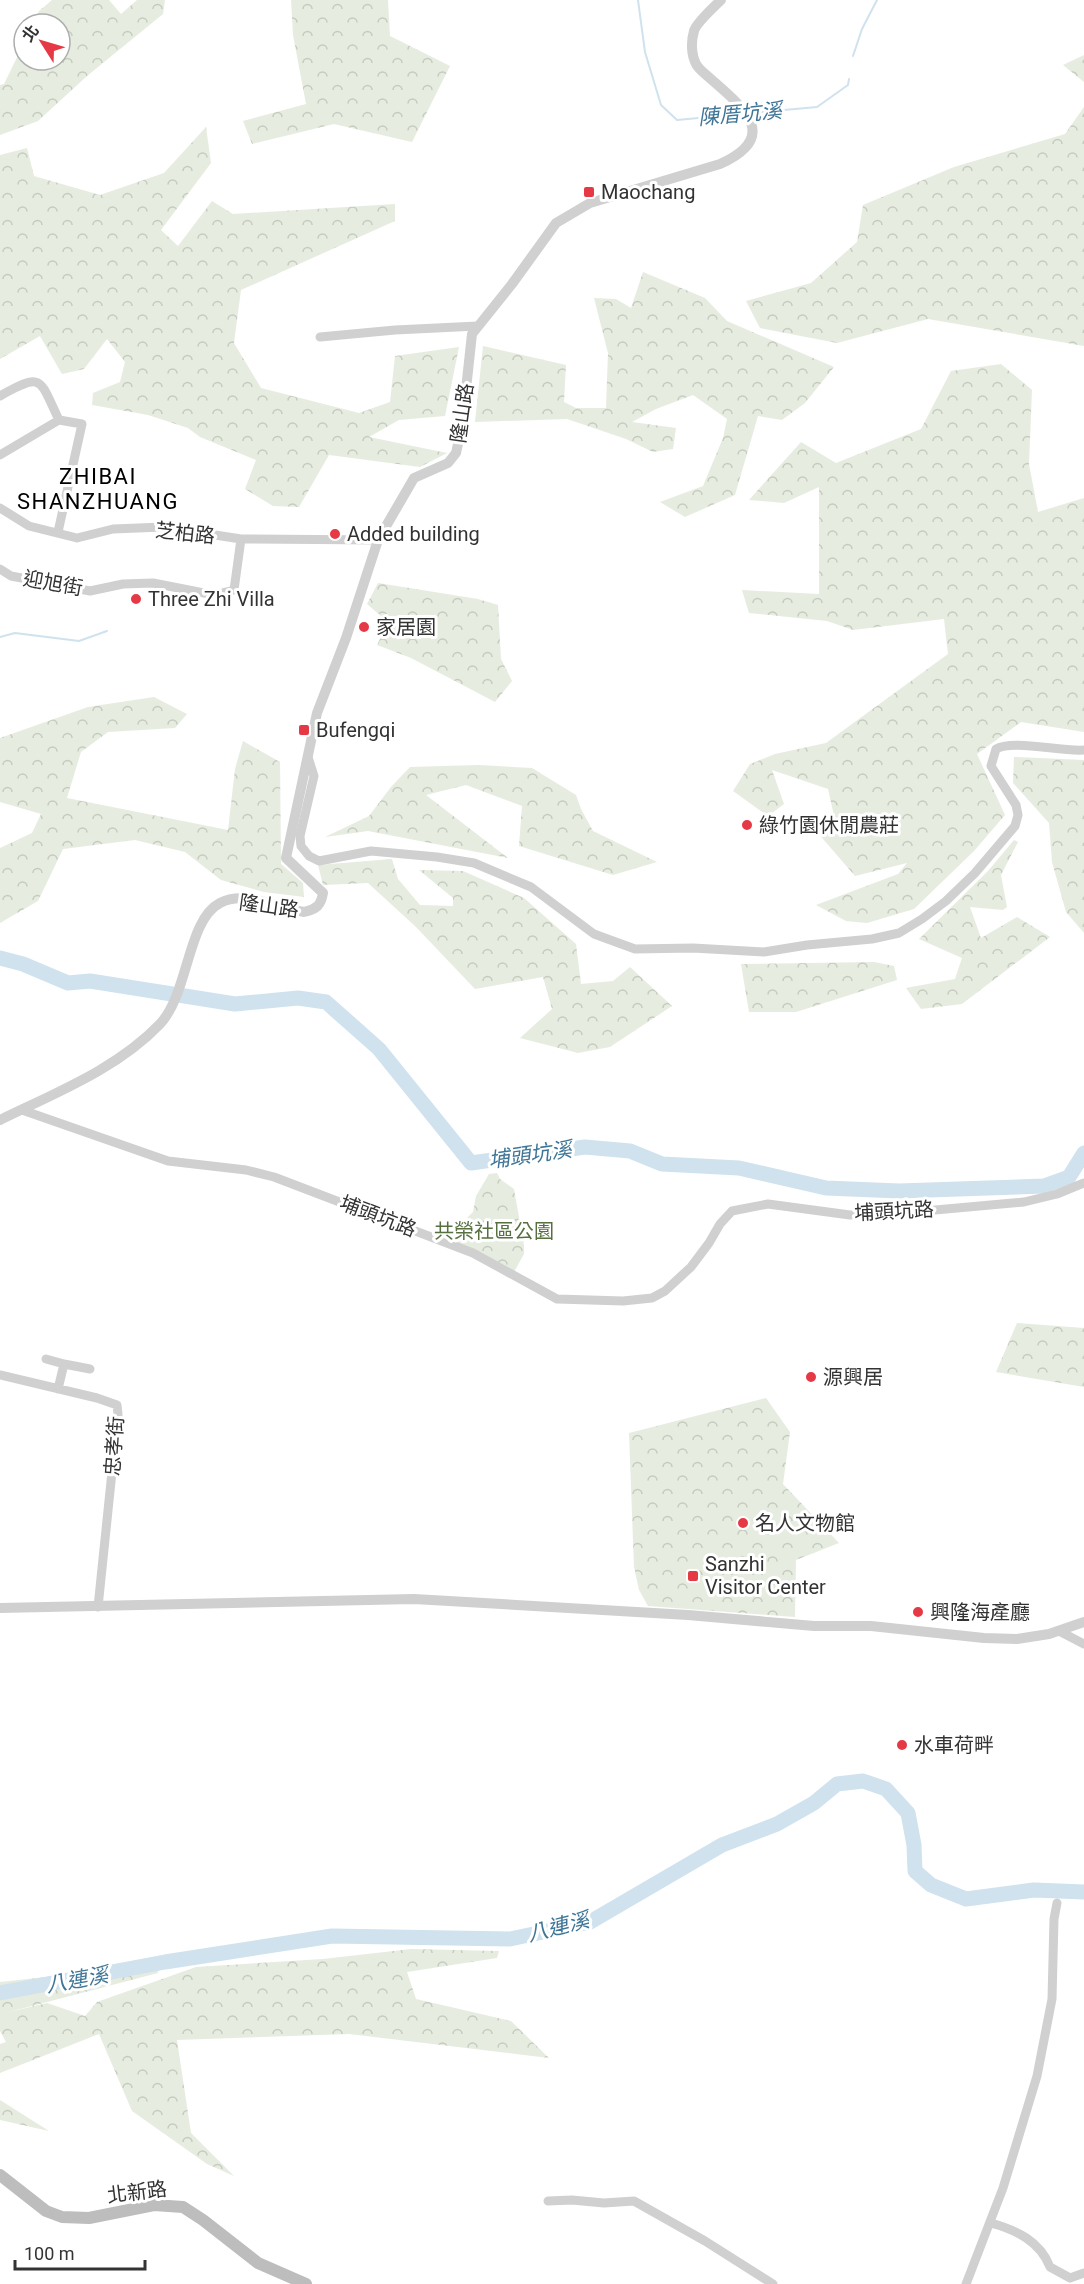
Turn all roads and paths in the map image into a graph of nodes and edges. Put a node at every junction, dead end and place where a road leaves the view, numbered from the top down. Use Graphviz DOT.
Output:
graph roads {
  1 [pos="721,0"];
  2 [pos="478,326"];
  3 [pos="320,337"];
  4 [pos="0,396"];
  5 [pos="59,420"];
  6 [pos="0,455"];
  7 [pos="0,508"];
  8 [pos="58,532"];
  9 [pos="241,539"];
  10 [pos="378,540"];
  11 [pos="0,569"];
  12 [pos="1084,750"];
  13 [pos="309,757"];
  14 [pos="22,1110"];
  15 [pos="0,1120"];
  16 [pos="1084,1184"];
  17 [pos="46,1359"];
  18 [pos="64,1364"];
  19 [pos="90,1370"];
  20 [pos="0,1375"];
  21 [pos="58,1389"];
  22 [pos="98,1607"];
  23 [pos="0,1608"];
  24 [pos="1084,1622"];
  25 [pos="1059,1631"];
  26 [pos="1084,1644"];
  27 [pos="1057,1903"];
  28 [pos="0,2175"];
  29 [pos="548,2201"];
  30 [pos="991,2223"];
  31 [pos="1084,2273"];
  32 [pos="306,2284"];
  33 [pos="772,2284"];
  34 [pos="966,2284"];
  1 -- 2 [label="street, 隆山路"];
  2 -- 3 [label="street"];
  2 -- 10 [label="street, 隆山路"];
  4 -- 5 [label="street"];
  5 -- 6 [label="street"];
  5 -- 8 [label="street"];
  7 -- 8 [label="street, 芝柏路"];
  8 -- 9 [label="street, 芝柏路"];
  9 -- 10 [label="street, 芝柏路"];
  9 -- 11 [label="street, 迎旭街"];
  10 -- 13 [label="street, 隆山路"];
  12 -- 13 [label="street"];
  13 -- 14 [label="street, 隆山路"];
  14 -- 15 [label="street"];
  14 -- 16 [label="street, 埔頭坑路"];
  17 -- 18 [label="street"];
  18 -- 19 [label="street"];
  18 -- 21 [label="street"];
  20 -- 21 [label="street, 忠孝街"];
  21 -- 22 [label="street, 忠孝街"];
  22 -- 23 [label="street"];
  22 -- 25 [label="street"];
  24 -- 25 [label="street"];
  25 -- 26 [label="street"];
  27 -- 30 [label="street"];
  28 -- 32 [label="main road, 北新路"];
  29 -- 33 [label="street"];
  30 -- 31 [label="street"];
  30 -- 34 [label="street"];
}
